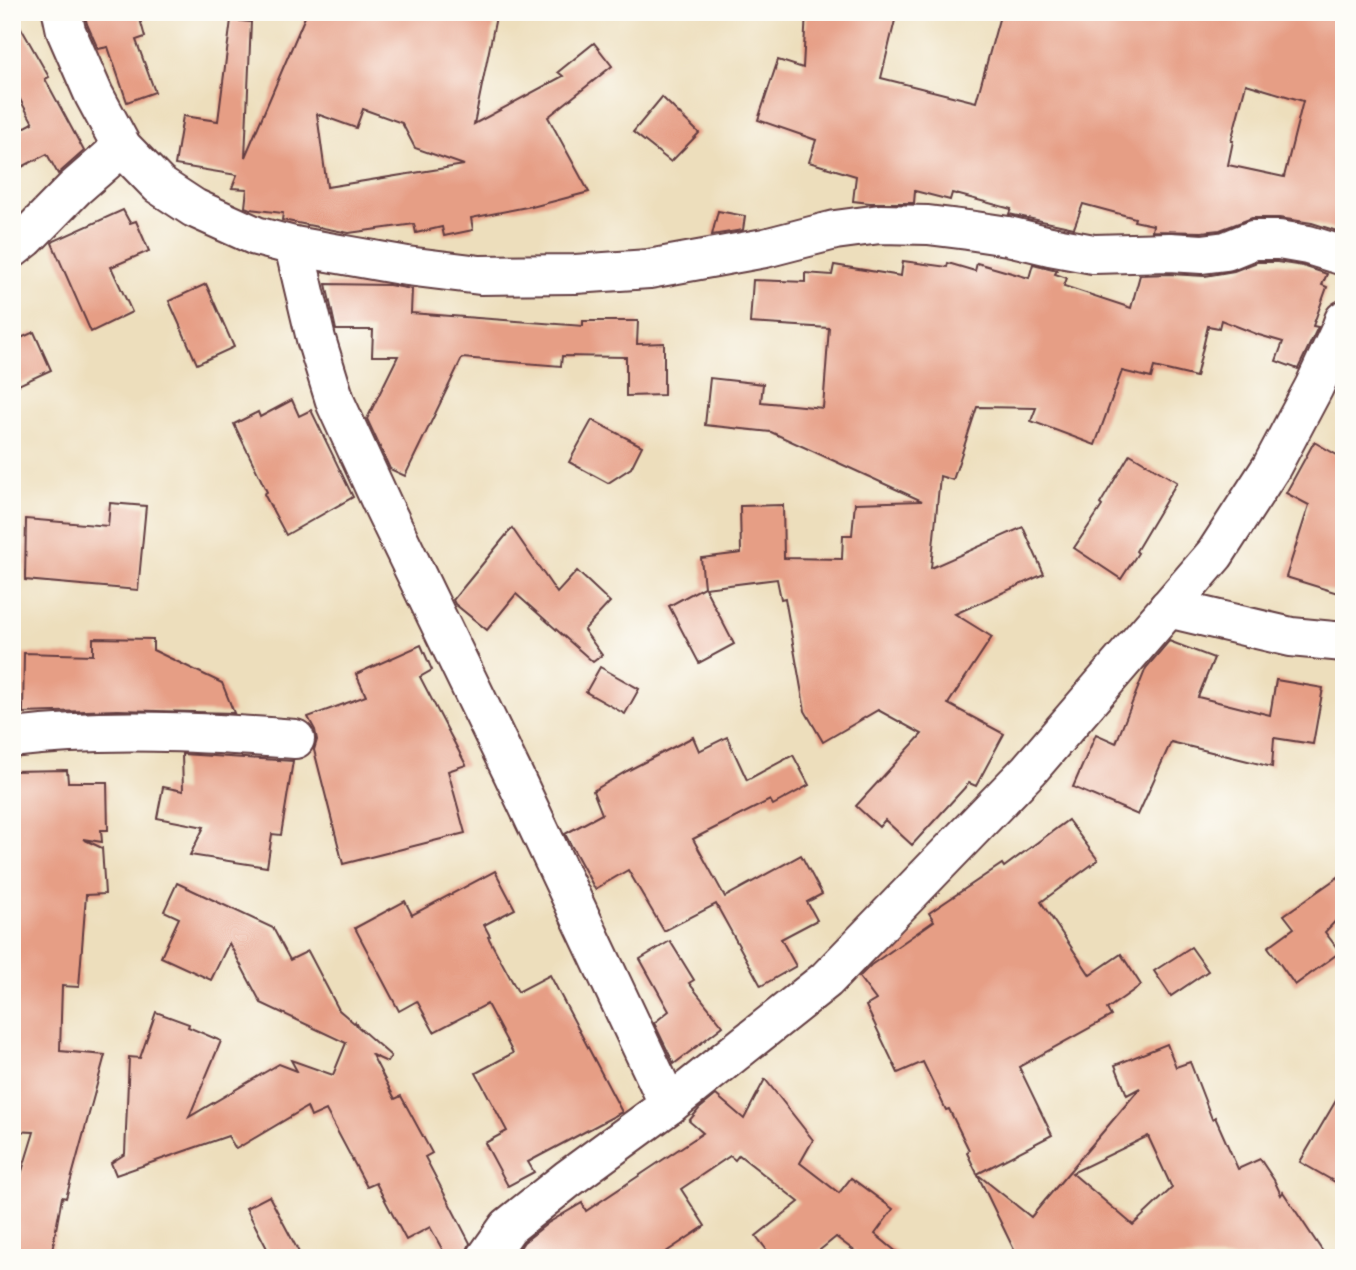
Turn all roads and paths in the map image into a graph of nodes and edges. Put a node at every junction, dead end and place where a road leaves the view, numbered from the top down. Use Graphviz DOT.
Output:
graph roads {
  1 [pos="62,12"];
  2 [pos="122,146"];
  3 [pos="294,246"];
  4 [pos="12,249"];
  5 [pos="1344,256"];
  6 [pos="1344,320"];
  7 [pos="1168,608"];
  8 [pos="1344,642"];
  9 [pos="12,738"];
  10 [pos="295,739"];
  11 [pos="669,1105"];
  12 [pos="486,1258"];
  1 -- 2 [label="street"];
  2 -- 3 [label="street"];
  2 -- 4 [label="street"];
  3 -- 5 [label="street"];
  3 -- 11 [label="street"];
  6 -- 7 [label="street"];
  7 -- 8 [label="street"];
  7 -- 11 [label="street"];
  9 -- 10 [label="street"];
  11 -- 12 [label="street"];
}
